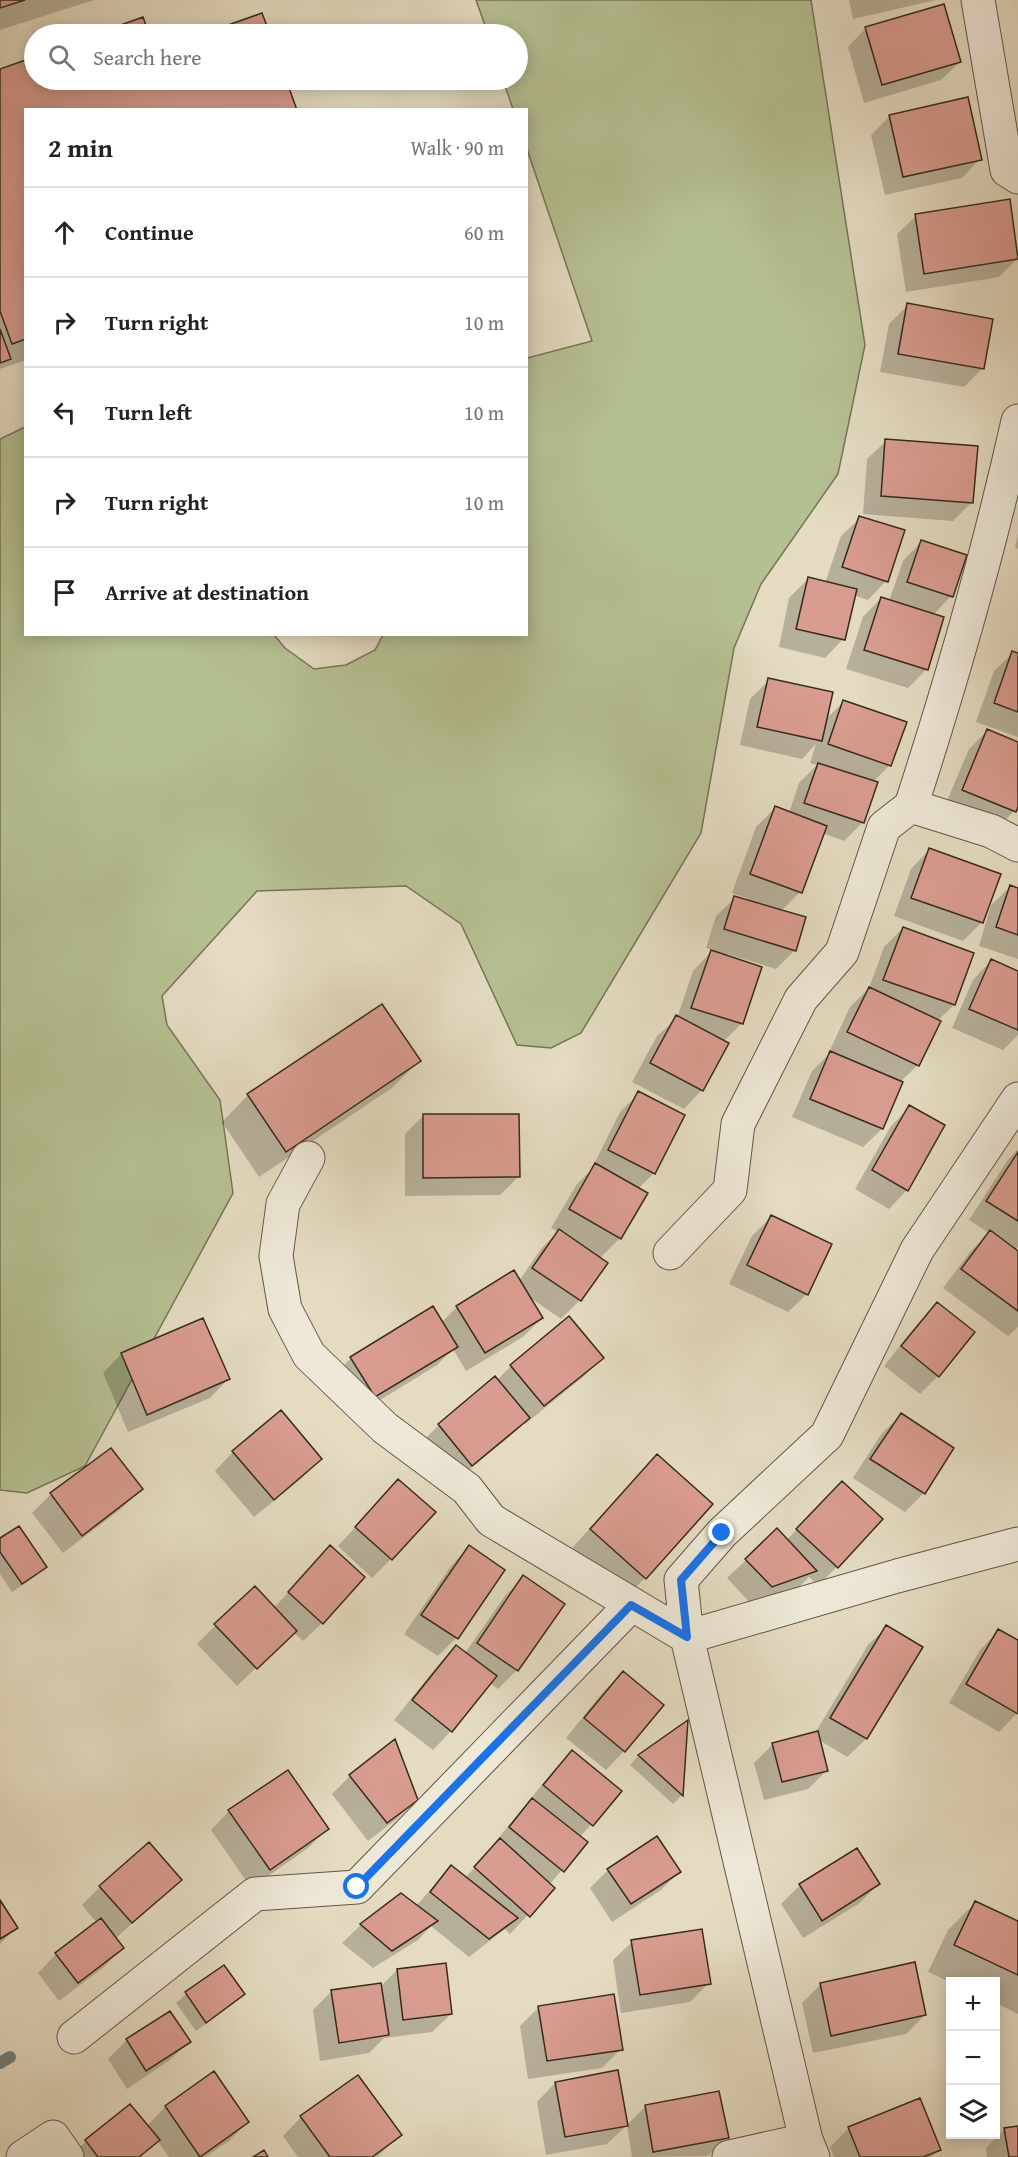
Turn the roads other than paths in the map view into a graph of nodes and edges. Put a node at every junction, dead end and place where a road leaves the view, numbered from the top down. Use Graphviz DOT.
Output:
graph roads {
  1 [pos="978,0"];
  2 [pos="1018,177"];
  3 [pos="1018,422"];
  4 [pos="911,806"];
  5 [pos="1018,845"];
  6 [pos="1018,1099"];
  7 [pos="308,1158"];
  8 [pos="670,1253"];
  9 [pos="1018,1544"];
  10 [pos="631,1605"];
  11 [pos="687,1637"];
  12 [pos="74,2037"];
  13 [pos="810,2149"];
  14 [pos="23,2157"];
  15 [pos="67,2157"];
  16 [pos="729,2157"];
  1 -- 2 [label="street"];
  3 -- 4 [label="street"];
  4 -- 5 [label="street"];
  4 -- 8 [label="street"];
  6 -- 11 [label="street"];
  7 -- 10 [label="street"];
  9 -- 11 [label="street"];
  10 -- 11 [label="street"];
  10 -- 12 [label="street"];
  11 -- 13 [label="street"];
  13 -- 16 [label="street"];
  14 -- 15 [label="street"];
}
